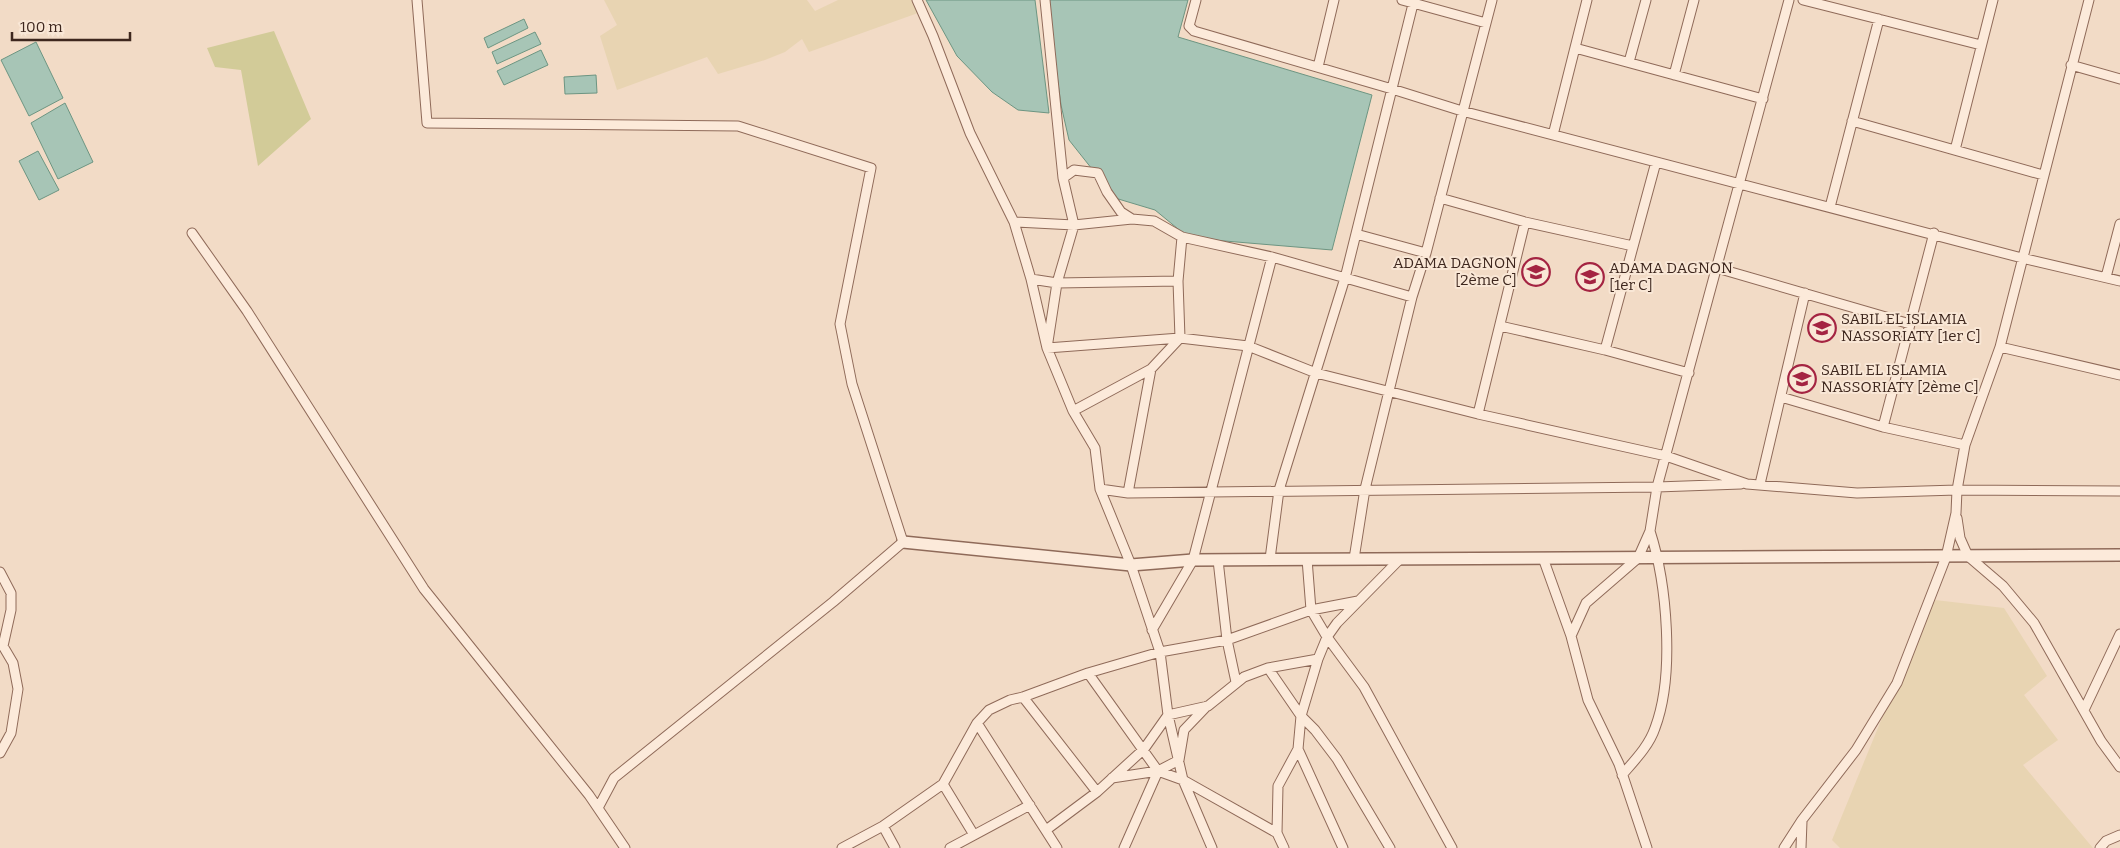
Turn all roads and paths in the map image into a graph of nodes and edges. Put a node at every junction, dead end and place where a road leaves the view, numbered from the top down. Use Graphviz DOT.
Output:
graph roads {
  1 [pos="417,0"];
  2 [pos="917,0"];
  3 [pos="1045,0"];
  4 [pos="1196,0"];
  5 [pos="1334,0"];
  6 [pos="1402,0"];
  7 [pos="1492,0"];
  8 [pos="1587,0"];
  9 [pos="1646,0"];
  10 [pos="1694,0"];
  11 [pos="1789,0"];
  12 [pos="1803,0"];
  13 [pos="1993,0"];
  14 [pos="2089,0"];
  15 [pos="1414,1"];
  16 [pos="1878,19"];
  17 [pos="1486,23"];
  18 [pos="1981,45"];
  19 [pos="1575,48"];
  20 [pos="1629,62"];
  21 [pos="2071,65"];
  22 [pos="1318,66"];
  23 [pos="1674,75"];
  24 [pos="2120,79"];
  25 [pos="1392,88"];
  26 [pos="1762,99"];
  27 [pos="1462,111"];
  28 [pos="1852,121"];
  29 [pos="1553,135"];
  30 [pos="1955,150"];
  31 [pos="1656,162"];
  32 [pos="2043,175"];
  33 [pos="1062,178"];
  34 [pos="1740,185"];
  35 [pos="1440,198"];
  36 [pos="1830,207"];
  37 [pos="1132,219"];
  38 [pos="1014,222"];
  39 [pos="1525,222"];
  40 [pos="2120,224"];
  41 [pos="1074,225"];
  42 [pos="192,233"];
  43 [pos="1356,234"];
  44 [pos="1934,234"];
  45 [pos="1182,237"];
  46 [pos="1633,246"];
  47 [pos="1426,253"];
  48 [pos="1272,257"];
  49 [pos="2022,258"];
  50 [pos="1717,268"];
  51 [pos="2106,277"];
  52 [pos="1345,278"];
  53 [pos="1031,279"];
  54 [pos="1178,281"];
  55 [pos="2120,281"];
  56 [pos="1057,283"];
  57 [pos="1805,293"];
  58 [pos="1412,297"];
  59 [pos="1910,324"];
  60 [pos="1500,326"];
  61 [pos="1180,338"];
  62 [pos="1248,346"];
  63 [pos="2000,347"];
  64 [pos="1047,348"];
  65 [pos="1605,350"];
  66 [pos="1151,369"];
  67 [pos="1316,373"];
  68 [pos="1689,373"];
  69 [pos="2120,375"];
  70 [pos="1390,392"];
  71 [pos="1781,397"];
  72 [pos="1073,411"];
  73 [pos="1478,414"];
  74 [pos="1883,427"];
  75 [pos="1965,445"];
  76 [pos="1666,456"];
  77 [pos="1747,484"];
  78 [pos="1760,484"];
  79 [pos="1656,487"];
  80 [pos="1100,489"];
  81 [pos="1365,489"];
  82 [pos="1279,490"];
  83 [pos="1957,490"];
  84 [pos="1210,491"];
  85 [pos="2120,491"];
  86 [pos="1128,493"];
  87 [pos="1956,513"];
  88 [pos="1650,531"];
  89 [pos="903,542"];
  90 [pos="2120,555"];
  91 [pos="1968,556"];
  92 [pos="1946,557"];
  93 [pos="1543,558"];
  94 [pos="1638,558"];
  95 [pos="1659,558"];
  96 [pos="1270,559"];
  97 [pos="1307,559"];
  98 [pos="1354,559"];
  99 [pos="1400,559"];
  100 [pos="1193,560"];
  101 [pos="1218,560"];
  102 [pos="1131,565"];
  103 [pos="0,572"];
  104 [pos="1358,601"];
  105 [pos="1311,610"];
  106 [pos="1152,630"];
  107 [pos="2120,634"];
  108 [pos="1571,636"];
  109 [pos="1327,637"];
  110 [pos="1227,640"];
  111 [pos="1160,652"];
  112 [pos="1318,659"];
  113 [pos="1268,668"];
  114 [pos="1088,672"];
  115 [pos="1236,682"];
  116 [pos="1023,698"];
  117 [pos="1208,706"];
  118 [pos="2084,710"];
  119 [pos="1168,715"];
  120 [pos="1301,716"];
  121 [pos="977,724"];
  122 [pos="1144,749"];
  123 [pos="1298,750"];
  124 [pos="0,753"];
  125 [pos="1179,760"];
  126 [pos="2120,768"];
  127 [pos="1158,770"];
  128 [pos="1622,775"];
  129 [pos="1111,778"];
  130 [pos="1184,780"];
  131 [pos="943,784"];
  132 [pos="1097,792"];
  133 [pos="1030,805"];
  134 [pos="598,808"];
  135 [pos="1802,820"];
  136 [pos="884,826"];
  137 [pos="1046,830"];
  138 [pos="1277,834"];
  139 [pos="974,835"];
  140 [pos="2120,835"];
  141 [pos="956,846"];
  142 [pos="2106,846"];
  143 [pos="622,847"];
  144 [pos="842,848"];
  145 [pos="895,848"];
  146 [pos="1057,848"];
  147 [pos="1124,848"];
  148 [pos="1212,848"];
  149 [pos="1284,848"];
  150 [pos="1343,848"];
  151 [pos="1390,848"];
  152 [pos="1452,848"];
  153 [pos="1647,848"];
  154 [pos="1784,848"];
  155 [pos="1802,848"];
  1 -- 89 [label="street"];
  2 -- 38 [label="street"];
  3 -- 33 [label="street"];
  4 -- 22 [label="street"];
  5 -- 22 [label="street"];
  6 -- 15 [label="street"];
  7 -- 17 [label="street"];
  8 -- 19 [label="street"];
  9 -- 20 [label="street"];
  10 -- 23 [label="street"];
  11 -- 26 [label="street"];
  12 -- 16 [label="street"];
  13 -- 18 [label="street"];
  14 -- 21 [label="street"];
  15 -- 17 [label="street"];
  15 -- 25 [label="street"];
  16 -- 18 [label="street"];
  16 -- 28 [label="street"];
  17 -- 27 [label="street"];
  18 -- 30 [label="street"];
  19 -- 20 [label="street"];
  19 -- 29 [label="street"];
  20 -- 23 [label="street"];
  21 -- 24 [label="street"];
  21 -- 32 [label="street"];
  22 -- 25 [label="street"];
  23 -- 26 [label="street"];
  25 -- 27 [label="street"];
  25 -- 43 [label="street"];
  26 -- 34 [label="street"];
  27 -- 29 [label="street"];
  27 -- 35 [label="street"];
  28 -- 30 [label="street"];
  28 -- 36 [label="street"];
  29 -- 31 [label="street"];
  30 -- 32 [label="street"];
  31 -- 34 [label="street"];
  31 -- 46 [label="street"];
  32 -- 49 [label="street"];
  33 -- 37 [label="street"];
  33 -- 41 [label="street"];
  34 -- 36 [label="street"];
  34 -- 50 [label="street"];
  35 -- 39 [label="street"];
  35 -- 47 [label="street"];
  36 -- 44 [label="street"];
  37 -- 41 [label="street"];
  37 -- 45 [label="street"];
  38 -- 41 [label="street"];
  38 -- 53 [label="street"];
  39 -- 46 [label="street"];
  39 -- 60 [label="street"];
  40 -- 51 [label="street"];
  41 -- 56 [label="street"];
  42 -- 134 [label="street"];
  43 -- 47 [label="street"];
  43 -- 52 [label="street"];
  44 -- 49 [label="street"];
  44 -- 59 [label="street"];
  45 -- 48 [label="street"];
  45 -- 54 [label="street"];
  46 -- 65 [label="street"];
  47 -- 58 [label="street"];
  48 -- 52 [label="street"];
  48 -- 62 [label="street"];
  49 -- 51 [label="street"];
  49 -- 63 [label="street"];
  50 -- 57 [label="street"];
  50 -- 68 [label="street"];
  51 -- 55 [label="street"];
  52 -- 58 [label="street"];
  52 -- 67 [label="street"];
  53 -- 56 [label="street"];
  53 -- 64 [label="street"];
  54 -- 56 [label="street"];
  54 -- 61 [label="street"];
  56 -- 64 [label="street"];
  57 -- 59 [label="street"];
  57 -- 71 [label="street"];
  58 -- 70 [label="street"];
  59 -- 74 [label="street"];
  60 -- 65 [label="street"];
  60 -- 73 [label="street"];
  61 -- 62 [label="street"];
  61 -- 64 [label="street"];
  61 -- 66 [label="street"];
  62 -- 67 [label="street"];
  62 -- 84 [label="street"];
  63 -- 69 [label="street"];
  63 -- 75 [label="street"];
  64 -- 72 [label="street"];
  65 -- 68 [label="street"];
  66 -- 72 [label="street"];
  66 -- 86 [label="street"];
  67 -- 70 [label="street"];
  67 -- 82 [label="street"];
  68 -- 76 [label="street"];
  70 -- 73 [label="street"];
  70 -- 81 [label="street"];
  71 -- 74 [label="street"];
  71 -- 78 [label="street"];
  72 -- 80 [label="street"];
  73 -- 76 [label="street"];
  74 -- 75 [label="street"];
  75 -- 83 [label="street"];
  76 -- 77 [label="street"];
  76 -- 79 [label="street"];
  77 -- 78 [label="street"];
  77 -- 79 [label="street"];
  78 -- 83 [label="street"];
  79 -- 81 [label="street"];
  79 -- 88 [label="street"];
  80 -- 86 [label="street"];
  80 -- 102 [label="street"];
  81 -- 82 [label="street"];
  81 -- 98 [label="street"];
  82 -- 84 [label="street"];
  82 -- 96 [label="street"];
  83 -- 85 [label="street"];
  83 -- 87 [label="street"];
  84 -- 86 [label="street"];
  84 -- 100 [label="street"];
  87 -- 91 [label="street"];
  87 -- 92 [label="street"];
  88 -- 94 [label="street"];
  88 -- 95 [label="street"];
  89 -- 102 [label="street"];
  89 -- 134 [label="street"];
  90 -- 91 [label="street"];
  91 -- 92 [label="street"];
  91 -- 118 [label="street"];
  92 -- 95 [label="street"];
  92 -- 135 [label="street"];
  93 -- 94 [label="street"];
  93 -- 99 [label="street"];
  93 -- 108 [label="street"];
  94 -- 95 [label="street"];
  94 -- 108 [label="street"];
  95 -- 128 [label="street"];
  96 -- 97 [label="street"];
  96 -- 101 [label="street"];
  97 -- 98 [label="street"];
  97 -- 105 [label="street"];
  98 -- 99 [label="street"];
  99 -- 104 [label="street"];
  100 -- 101 [label="street"];
  100 -- 102 [label="street"];
  100 -- 106 [label="street"];
  101 -- 110 [label="street"];
  102 -- 106 [label="street"];
  103 -- 124 [label="street"];
  104 -- 105 [label="street"];
  104 -- 109 [label="street"];
  105 -- 109 [label="street"];
  105 -- 110 [label="street"];
  106 -- 111 [label="street"];
  107 -- 118 [label="street"];
  108 -- 128 [label="street"];
  109 -- 112 [label="street"];
  109 -- 152 [label="street"];
  110 -- 111 [label="street"];
  110 -- 115 [label="street"];
  111 -- 114 [label="street"];
  111 -- 119 [label="street"];
  112 -- 113 [label="street"];
  112 -- 120 [label="street"];
  113 -- 115 [label="street"];
  113 -- 120 [label="street"];
  114 -- 116 [label="street"];
  114 -- 122 [label="street"];
  115 -- 117 [label="street"];
  116 -- 121 [label="street"];
  116 -- 132 [label="street"];
  117 -- 119 [label="street"];
  117 -- 125 [label="street"];
  118 -- 126 [label="street"];
  119 -- 122 [label="street"];
  119 -- 125 [label="street"];
  120 -- 123 [label="street"];
  120 -- 151 [label="street"];
  121 -- 131 [label="street"];
  121 -- 133 [label="street"];
  122 -- 127 [label="street"];
  122 -- 129 [label="street"];
  123 -- 138 [label="street"];
  123 -- 150 [label="street"];
  125 -- 127 [label="street"];
  125 -- 130 [label="street"];
  127 -- 129 [label="street"];
  127 -- 130 [label="street"];
  127 -- 147 [label="street"];
  128 -- 153 [label="street"];
  129 -- 132 [label="street"];
  130 -- 138 [label="street"];
  130 -- 148 [label="street"];
  131 -- 136 [label="street"];
  131 -- 139 [label="street"];
  132 -- 137 [label="street"];
  133 -- 137 [label="street"];
  133 -- 139 [label="street"];
  134 -- 143 [label="street"];
  135 -- 154 [label="street"];
  135 -- 155 [label="street"];
  136 -- 144 [label="street"];
  136 -- 145 [label="street"];
  137 -- 146 [label="street"];
  138 -- 149 [label="street"];
  139 -- 141 [label="street"];
  140 -- 142 [label="street"];
}
